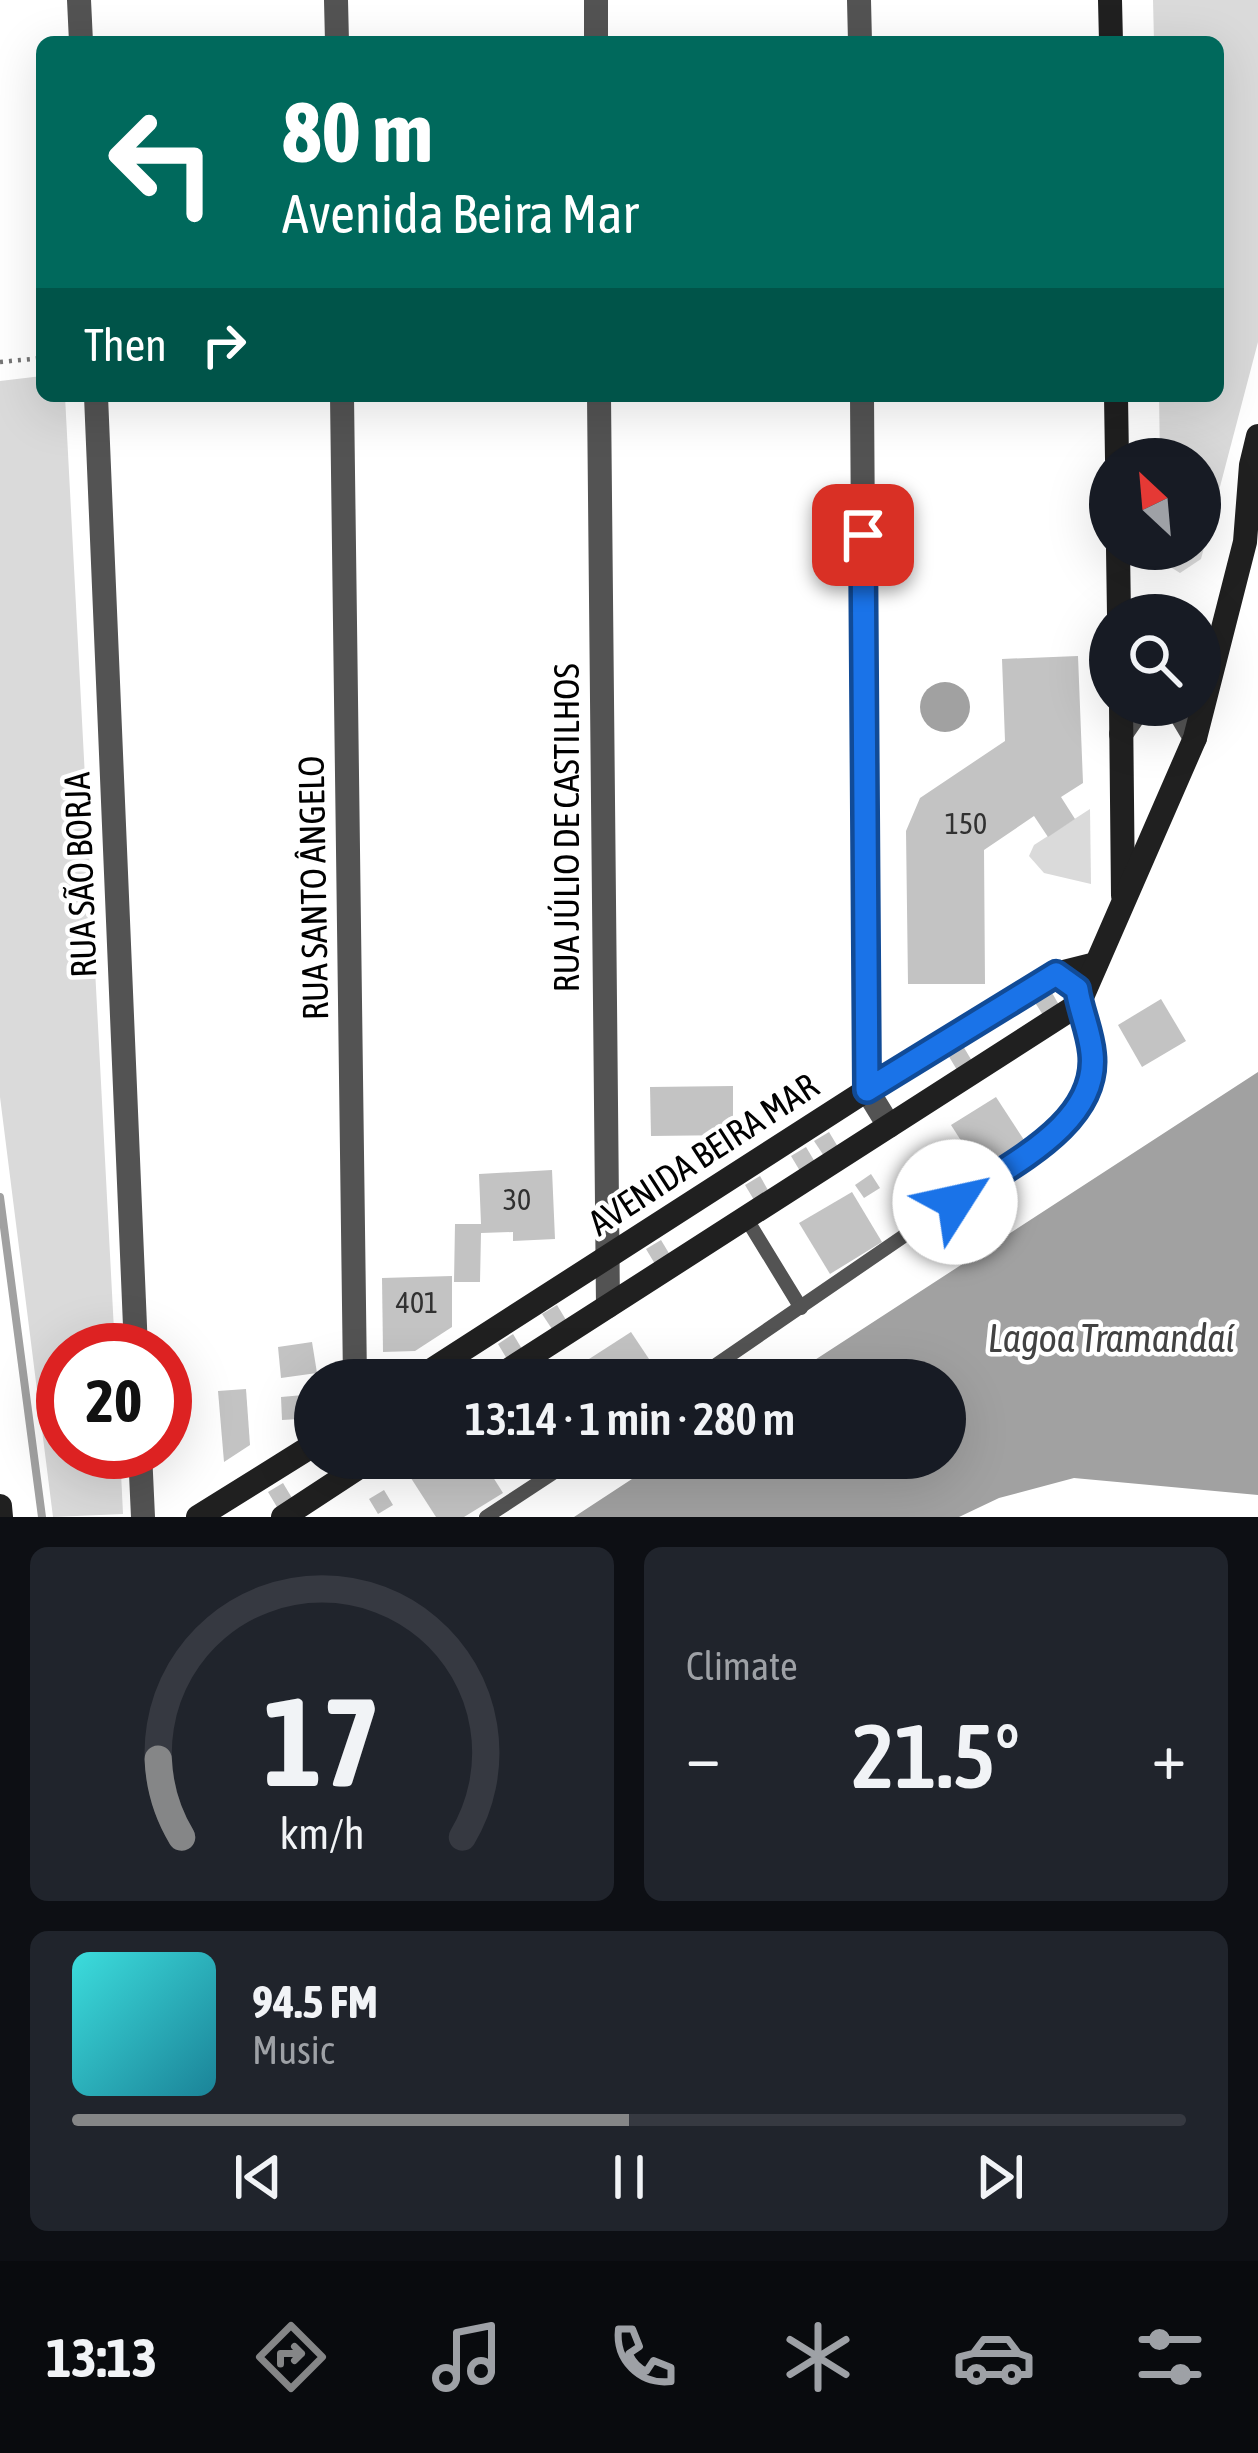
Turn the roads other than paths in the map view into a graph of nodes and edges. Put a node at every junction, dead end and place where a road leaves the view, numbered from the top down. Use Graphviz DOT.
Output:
graph roads {
  1 [pos="79,0"];
  2 [pos="336,0"];
  3 [pos="596,0"];
  4 [pos="860,0"];
  5 [pos="1110,0"];
  6 [pos="81,36"];
  7 [pos="337,36"];
  8 [pos="596,36"];
  9 [pos="860,36"];
  10 [pos="1111,36"];
  11 [pos="96,402"];
  12 [pos="342,402"];
  13 [pos="599,402"];
  14 [pos="862,402"];
  15 [pos="1116,402"];
  16 [pos="1258,436"];
  17 [pos="1117,438"];
  18 [pos="1121,726"];
  19 [pos="1127,726"];
  20 [pos="1188,726"];
  21 [pos="1121,734"];
  22 [pos="1195,738"];
  23 [pos="1123,910"];
  24 [pos="1096,964"];
  25 [pos="1056,974"];
  26 [pos="1079,1004"];
  27 [pos="867,1090"];
  28 [pos="889,1126"];
  29 [pos="746,1218"];
  30 [pos="605,1260"];
  31 [pos="608,1306"];
  32 [pos="802,1308"];
  33 [pos="135,1323"];
  34 [pos="356,1359"];
  35 [pos="449,1359"];
  36 [pos="543,1359"];
  37 [pos="726,1359"];
  38 [pos="294,1457"];
  39 [pos="141,1479"];
  40 [pos="337,1479"];
  41 [pos="544,1479"];
  42 [pos="0,1506"];
  43 [pos="1,1517"];
  44 [pos="143,1517"];
  45 [pos="198,1517"];
  46 [pos="283,1517"];
  47 [pos="486,1517"];
  1 -- 6 [label="street"];
  2 -- 7 [label="street"];
  3 -- 8 [label="street"];
  4 -- 9 [label="street"];
  5 -- 10 [label="main road"];
  11 -- 33 [label="street, RUA SÃO BORJA"];
  12 -- 34 [label="street, RUA SANTO ÂNGELO"];
  13 -- 30 [label="street, RUA JÚLIO DE CASTILHOS"];
  14 -- 27 [label="street"];
  15 -- 17 [label="main road"];
  16 -- 22 [label="main road"];
  18 -- 21 [label="main road"];
  19 -- 21 [label="street"];
  20 -- 22 [label="street"];
  21 -- 23 [label="main road"];
  22 -- 23 [label="main road"];
  23 -- 24 [label="main road"];
  24 -- 25 [label="main road, AVENIDA BEIRA MAR"];
  24 -- 26 [label="main road"];
  25 -- 26 [label="street"];
  25 -- 27 [label="main road, AVENIDA BEIRA MAR"];
  26 -- 28 [label="main road"];
  26 -- 32 [label="lane"];
  27 -- 28 [label="street"];
  27 -- 30 [label="main road, AVENIDA BEIRA MAR"];
  28 -- 29 [label="main road"];
  29 -- 31 [label="main road"];
  29 -- 32 [label="lane"];
  30 -- 31 [label="street, RUA JÚLIO DE CASTILHOS"];
  30 -- 35 [label="main road, AVENIDA BEIRA MAR"];
  31 -- 36 [label="main road"];
  32 -- 37 [label="lane"];
  38 -- 45 [label="main road"];
  39 -- 44 [label="street"];
  40 -- 46 [label="main road"];
  41 -- 47 [label="lane"];
  42 -- 43 [label="main road"];
}
